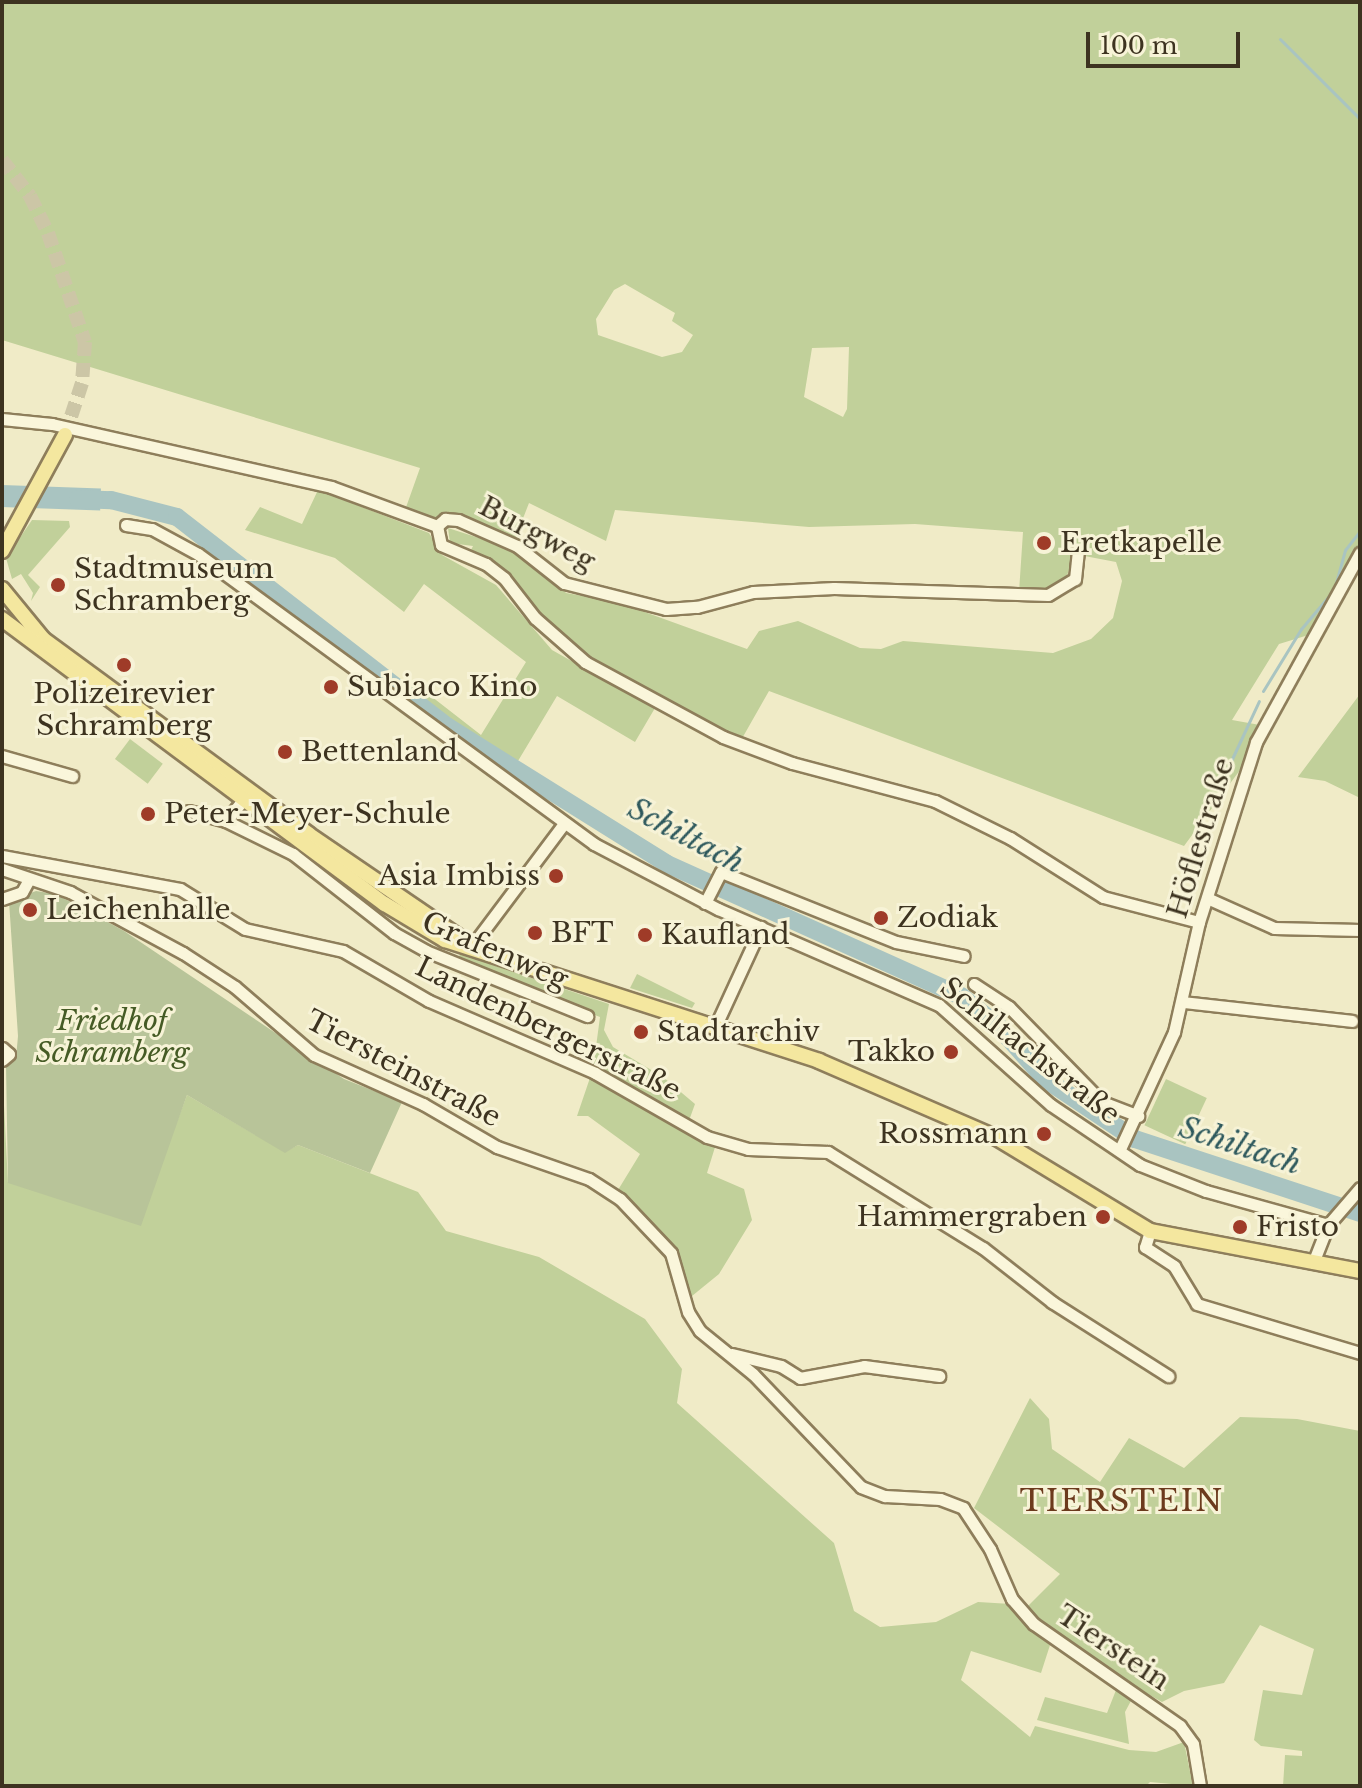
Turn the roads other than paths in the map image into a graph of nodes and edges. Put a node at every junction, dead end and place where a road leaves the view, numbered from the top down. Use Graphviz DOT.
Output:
graph roads {
  1 [pos="2,419"];
  2 [pos="65,435"];
  3 [pos="126,525"];
  4 [pos="437,526"];
  5 [pos="2,551"];
  6 [pos="1078,551"];
  7 [pos="1360,553"];
  8 [pos="2,589"];
  9 [pos="2,619"];
  10 [pos="2,756"];
  11 [pos="72,776"];
  12 [pos="247,796"];
  13 [pos="189,811"];
  14 [pos="226,821"];
  15 [pos="563,825"];
  16 [pos="2,856"];
  17 [pos="2,869"];
  18 [pos="28,881"];
  19 [pos="707,898"];
  20 [pos="1207,898"];
  21 [pos="2,899"];
  22 [pos="1199,922"];
  23 [pos="761,927"];
  24 [pos="1360,930"];
  25 [pos="472,946"];
  26 [pos="964,956"];
  27 [pos="974,984"];
  28 [pos="1183,1002"];
  29 [pos="587,1016"];
  30 [pos="1352,1021"];
  31 [pos="716,1025"];
  32 [pos="2,1048"];
  33 [pos="2,1060"];
  34 [pos="1135,1121"];
  35 [pos="1122,1145"];
  36 [pos="1356,1192"];
  37 [pos="1331,1221"];
  38 [pos="1150,1231"];
  39 [pos="1313,1263"];
  40 [pos="1360,1271"];
  41 [pos="1360,1353"];
  42 [pos="732,1354"];
  43 [pos="939,1376"];
  44 [pos="1168,1376"];
  45 [pos="922,1500"];
  46 [pos="1200,1786"];
  1 -- 4 [label="street, Burgweg"];
  2 -- 5 [label="main road"];
  3 -- 15 [label="street, Schiltachstraße"];
  4 -- 6 [label="street, Burgweg"];
  4 -- 22 [label="street"];
  7 -- 20 [label="street, Höflestraße"];
  8 -- 12 [label="main road"];
  9 -- 12 [label="main road"];
  10 -- 11 [label="street"];
  12 -- 14 [label="street"];
  12 -- 25 [label="main road"];
  13 -- 14 [label="street, Grafenweg"];
  14 -- 29 [label="street, Grafenweg"];
  15 -- 19 [label="street, Schiltachstraße"];
  15 -- 25 [label="street"];
  16 -- 44 [label="street, Landenbergerstraße"];
  17 -- 18 [label="street, Tiersteinstraße"];
  18 -- 21 [label="street"];
  18 -- 42 [label="street, Tiersteinstraße"];
  19 -- 23 [label="street, Schiltachstraße"];
  19 -- 26 [label="street, Schiltachstraße"];
  20 -- 22 [label="street, Höflestraße"];
  20 -- 24 [label="street"];
  22 -- 28 [label="street, Höflestraße"];
  23 -- 31 [label="street"];
  23 -- 35 [label="street, Schiltachstraße"];
  25 -- 31 [label="main road"];
  27 -- 34 [label="street, Schiltachstraße"];
  28 -- 30 [label="street"];
  28 -- 34 [label="street, Höflestraße"];
  31 -- 38 [label="main road"];
  32 -- 33 [label="street"];
  34 -- 35 [label="street, Höflestraße"];
  35 -- 37 [label="street, Schiltachstraße"];
  36 -- 37 [label="street"];
  37 -- 39 [label="street"];
  38 -- 39 [label="main road"];
  38 -- 41 [label="street"];
  39 -- 40 [label="main road"];
  42 -- 43 [label="street, Tiersteinstraße"];
  42 -- 45 [label="street, Tiersteinstraße"];
  45 -- 46 [label="street, Tierstein"];
}
